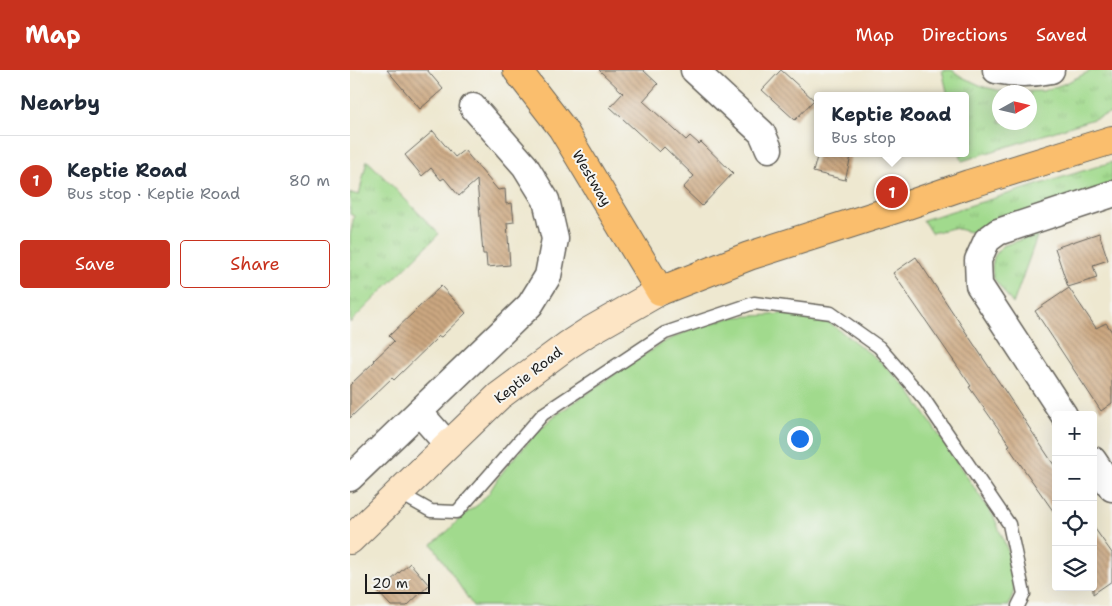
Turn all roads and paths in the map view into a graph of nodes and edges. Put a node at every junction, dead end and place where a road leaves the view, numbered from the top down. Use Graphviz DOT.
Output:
graph roads {
  1 [pos="517,70"];
  2 [pos="694,70"];
  3 [pos="996,70"];
  4 [pos="1051,70"];
  5 [pos="473,107"];
  6 [pos="1112,140"];
  7 [pos="769,149"];
  8 [pos="1112,194"];
  9 [pos="660,291"];
  10 [pos="1061,411"];
  11 [pos="419,412"];
  12 [pos="448,445"];
  13 [pos="1097,466"];
  14 [pos="350,478"];
  15 [pos="1112,488"];
  16 [pos="399,493"];
  17 [pos="350,540"];
  18 [pos="1018,606"];
  1 -- 9 [label="main road, Westway"];
  2 -- 7 [label="street"];
  3 -- 4 [label="street"];
  5 -- 11 [label="street"];
  6 -- 9 [label="main road, Keptie Road"];
  8 -- 10 [label="street"];
  9 -- 12 [label="main road, Keptie Road"];
  11 -- 12 [label="street"];
  11 -- 14 [label="street"];
  12 -- 16 [label="main road, Keptie Road"];
  13 -- 15 [label="street"];
  16 -- 17 [label="main road, Keptie Road"];
  16 -- 18 [label="lane"];
}
